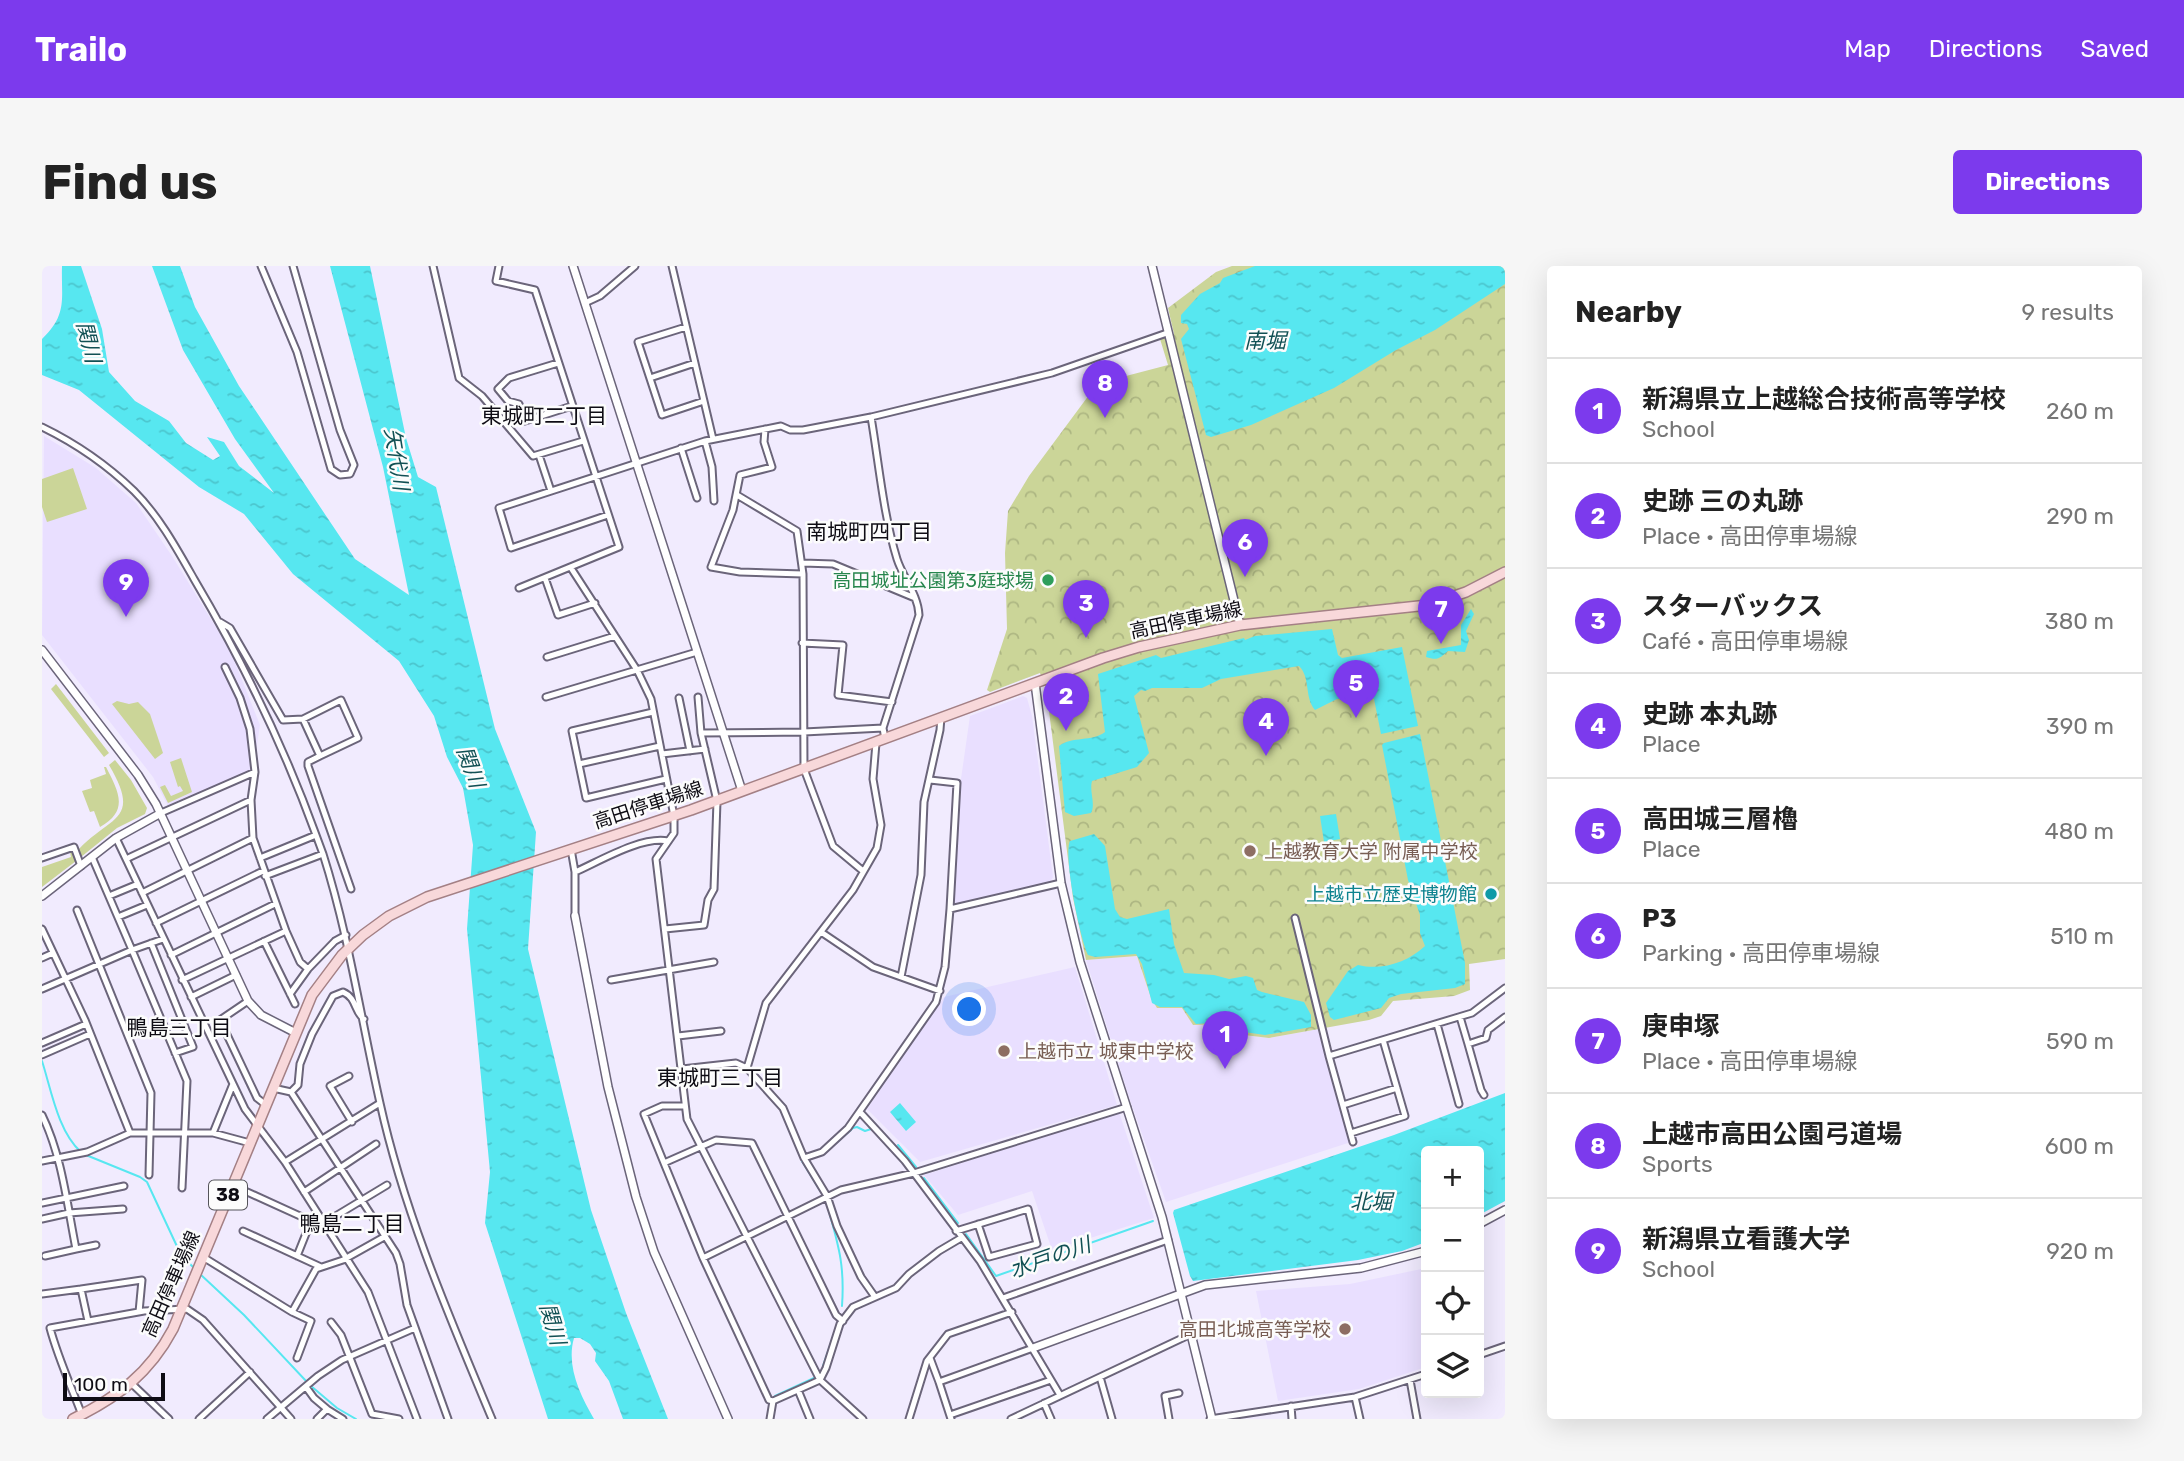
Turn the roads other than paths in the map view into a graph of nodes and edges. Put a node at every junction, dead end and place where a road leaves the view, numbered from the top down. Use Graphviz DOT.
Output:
graph roads {
  1 [pos="261,266"];
  2 [pos="293,266"];
  3 [pos="433,266"];
  4 [pos="499,266"];
  5 [pos="573,266"];
  6 [pos="635,266"];
  7 [pos="672,266"];
  8 [pos="1152,266"];
  9 [pos="585,303"];
  10 [pos="686,327"];
  11 [pos="1167,333"];
  12 [pos="558,363"];
  13 [pos="695,363"];
  14 [pos="650,378"];
  15 [pos="704,401"];
  16 [pos="572,406"];
  17 [pos="871,417"];
  18 [pos="42,427"];
  19 [pos="765,429"];
  20 [pos="713,439"];
  21 [pos="583,440"];
  22 [pos="705,440"];
  23 [pos="681,448"];
  24 [pos="539,454"];
  25 [pos="635,464"];
  26 [pos="595,476"];
  27 [pos="551,491"];
  28 [pos="737,495"];
  29 [pos="697,498"];
  30 [pos="714,501"];
  31 [pos="607,514"];
  32 [pos="803,563"];
  33 [pos="571,568"];
  34 [pos="1505,572"];
  35 [pos="803,573"];
  36 [pos="545,578"];
  37 [pos="519,588"];
  38 [pos="916,598"];
  39 [pos="595,603"];
  40 [pos="220,622"];
  41 [pos="1240,625"];
  42 [pos="615,636"];
  43 [pos="802,643"];
  44 [pos="42,650"];
  45 [pos="697,652"];
  46 [pos="547,657"];
  47 [pos="225,667"];
  48 [pos="637,670"];
  49 [pos="1035,683"];
  50 [pos="546,697"];
  51 [pos="698,697"];
  52 [pos="679,698"];
  53 [pos="892,702"];
  54 [pos="653,712"];
  55 [pos="941,717"];
  56 [pos="303,719"];
  57 [pos="883,728"];
  58 [pos="804,732"];
  59 [pos="701,733"];
  60 [pos="722,733"];
  61 [pos="881,741"];
  62 [pos="660,746"];
  63 [pos="705,749"];
  64 [pos="690,751"];
  65 [pos="662,754"];
  66 [pos="320,756"];
  67 [pos="579,764"];
  68 [pos="804,769"];
  69 [pos="254,772"];
  70 [pos="666,779"];
  71 [pos="930,780"];
  72 [pos="742,791"];
  73 [pos="251,800"];
  74 [pos="717,801"];
  75 [pos="161,813"];
  76 [pos="674,816"];
  77 [pos="316,835"];
  78 [pos="171,837"];
  79 [pos="116,838"];
  80 [pos="253,838"];
  81 [pos="668,841"];
  82 [pos="567,850"];
  83 [pos="323,854"];
  84 [pos="92,857"];
  85 [pos="42,858"];
  86 [pos="260,858"];
  87 [pos="126,859"];
  88 [pos="81,866"];
  89 [pos="186,869"];
  90 [pos="863,871"];
  91 [pos="575,872"];
  92 [pos="264,874"];
  93 [pos="1061,883"];
  94 [pos="138,884"];
  95 [pos="351,889"];
  96 [pos="142,893"];
  97 [pos="42,895"];
  98 [pos="109,895"];
  99 [pos="202,901"];
  100 [pos="275,904"];
  101 [pos="147,905"];
  102 [pos="950,909"];
  103 [pos="77,910"];
  104 [pos="118,916"];
  105 [pos="575,916"];
  106 [pos="1295,918"];
  107 [pos="156,923"];
  108 [pos="42,929"];
  109 [pos="665,929"];
  110 [pos="286,931"];
  111 [pos="821,932"];
  112 [pos="217,933"];
  113 [pos="346,935"];
  114 [pos="163,939"];
  115 [pos="264,941"];
  116 [pos="151,943"];
  117 [pos="351,947"];
  118 [pos="132,950"];
  119 [pos="53,953"];
  120 [pos="171,956"];
  121 [pos="42,957"];
  122 [pos="228,957"];
  123 [pos="714,962"];
  124 [pos="99,964"];
  125 [pos="308,969"];
  126 [pos="670,970"];
  127 [pos="236,975"];
  128 [pos="901,977"];
  129 [pos="65,978"];
  130 [pos="611,980"];
  131 [pos="182,981"];
  132 [pos="1505,988"];
  133 [pos="42,989"];
  134 [pos="940,991"];
  135 [pos="290,994"];
  136 [pos="191,997"];
  137 [pos="248,1001"];
  138 [pos="295,1004"];
  139 [pos="1460,1017"];
  140 [pos="1505,1017"];
  141 [pos="364,1019"];
  142 [pos="86,1024"];
  143 [pos="1437,1024"];
  144 [pos="721,1031"];
  145 [pos="296,1033"];
  146 [pos="90,1034"];
  147 [pos="678,1037"];
  148 [pos="1383,1040"];
  149 [pos="42,1043"];
  150 [pos="1468,1044"];
  151 [pos="176,1054"];
  152 [pos="42,1055"];
  153 [pos="1329,1056"];
  154 [pos="747,1068"];
  155 [pos="682,1069"];
  156 [pos="349,1076"];
  157 [pos="233,1084"];
  158 [pos="273,1088"];
  159 [pos="1397,1088"];
  160 [pos="291,1092"];
  161 [pos="1484,1095"];
  162 [pos="380,1103"];
  163 [pos="1460,1104"];
  164 [pos="266,1105"];
  165 [pos="1343,1105"];
  166 [pos="685,1106"];
  167 [pos="1127,1107"];
  168 [pos="860,1112"];
  169 [pos="42,1115"];
  170 [pos="352,1122"];
  171 [pos="259,1124"];
  172 [pos="183,1132"];
  173 [pos="130,1133"];
  174 [pos="148,1133"];
  175 [pos="213,1133"];
  176 [pos="1351,1133"];
  177 [pos="322,1140"];
  178 [pos="1353,1142"];
  179 [pos="250,1143"];
  180 [pos="376,1144"];
  181 [pos="701,1146"];
  182 [pos="58,1158"];
  183 [pos="804,1158"];
  184 [pos="42,1161"];
  185 [pos="285,1162"];
  186 [pos="664,1163"];
  187 [pos="340,1169"];
  188 [pos="914,1173"];
  189 [pos="149,1175"];
  190 [pos="232,1185"];
  191 [pos="387,1185"];
  192 [pos="124,1186"];
  193 [pos="182,1188"];
  194 [pos="304,1192"];
  195 [pos="827,1196"];
  196 [pos="66,1198"];
  197 [pos="360,1200"];
  198 [pos="42,1203"];
  199 [pos="122,1209"];
  200 [pos="1505,1210"];
  201 [pos="69,1213"];
  202 [pos="789,1215"];
  203 [pos="42,1219"];
  204 [pos="329,1220"];
  205 [pos="1484,1221"];
  206 [pos="978,1224"];
  207 [pos="243,1231"];
  208 [pos="956,1231"];
  209 [pos="384,1237"];
  210 [pos="746,1237"];
  211 [pos="961,1238"];
  212 [pos="1168,1240"];
  213 [pos="96,1245"];
  214 [pos="76,1249"];
  215 [pos="1421,1252"];
  216 [pos="45,1256"];
  217 [pos="297,1256"];
  218 [pos="203,1257"];
  219 [pos="346,1258"];
  220 [pos="703,1258"];
  221 [pos="321,1267"];
  222 [pos="82,1289"];
  223 [pos="1182,1293"];
  224 [pos="42,1294"];
  225 [pos="875,1297"];
  226 [pos="1003,1297"];
  227 [pos="182,1308"];
  228 [pos="139,1312"];
  229 [pos="292,1312"];
  230 [pos="1012,1312"];
  231 [pos="88,1321"];
  232 [pos="843,1321"];
  233 [pos="331,1322"];
  234 [pos="415,1328"];
  235 [pos="1191,1334"];
  236 [pos="386,1341"];
  237 [pos="1505,1346"];
  238 [pos="1033,1348"];
  239 [pos="1484,1353"];
  240 [pos="350,1357"];
  241 [pos="297,1358"];
  242 [pos="930,1358"];
  243 [pos="250,1372"];
  244 [pos="1421,1376"];
  245 [pos="1100,1377"];
  246 [pos="820,1380"];
  247 [pos="1051,1380"];
  248 [pos="1410,1380"];
  249 [pos="939,1382"];
  250 [pos="131,1383"];
  251 [pos="306,1387"];
  252 [pos="798,1390"];
  253 [pos="1179,1393"];
  254 [pos="1060,1395"];
  255 [pos="1355,1397"];
  256 [pos="773,1401"];
  257 [pos="1044,1403"];
  258 [pos="282,1406"];
  259 [pos="1291,1406"];
  260 [pos="327,1409"];
  261 [pos="78,1417"];
  262 [pos="950,1417"];
  263 [pos="169,1419"];
  264 [pos="199,1419"];
  265 [pos="267,1419"];
  266 [pos="291,1419"];
  267 [pos="317,1419"];
  268 [pos="343,1419"];
  269 [pos="399,1419"];
  270 [pos="417,1419"];
  271 [pos="448,1419"];
  272 [pos="492,1419"];
  273 [pos="728,1419"];
  274 [pos="770,1419"];
  275 [pos="810,1419"];
  276 [pos="863,1419"];
  277 [pos="909,1419"];
  278 [pos="1011,1419"];
  279 [pos="1051,1419"];
  280 [pos="1112,1419"];
  281 [pos="1169,1419"];
  282 [pos="1211,1419"];
  283 [pos="1292,1419"];
  284 [pos="1360,1419"];
  285 [pos="1417,1419"];
  1 -- 2 [label="street"];
  3 -- 24 [label="street"];
  4 -- 12 [label="street"];
  5 -- 9 [label="street"];
  6 -- 9 [label="street"];
  7 -- 10 [label="street"];
  8 -- 11 [label="street"];
  9 -- 25 [label="street"];
  10 -- 13 [label="street"];
  10 -- 14 [label="street"];
  11 -- 17 [label="street"];
  11 -- 41 [label="street"];
  12 -- 16 [label="street"];
  12 -- 16 [label="street"];
  13 -- 14 [label="street"];
  13 -- 15 [label="street"];
  14 -- 15 [label="street"];
  15 -- 20 [label="street"];
  16 -- 21 [label="street"];
  17 -- 19 [label="street"];
  17 -- 38 [label="street"];
  18 -- 40 [label="street"];
  19 -- 20 [label="street"];
  19 -- 28 [label="street"];
  20 -- 22 [label="street"];
  21 -- 24 [label="street"];
  21 -- 26 [label="street"];
  22 -- 23 [label="street"];
  22 -- 30 [label="street"];
  23 -- 25 [label="street"];
  23 -- 29 [label="street"];
  24 -- 27 [label="street"];
  25 -- 26 [label="street"];
  25 -- 45 [label="street"];
  26 -- 27 [label="street"];
  26 -- 31 [label="street"];
  27 -- 31 [label="street"];
  28 -- 32 [label="street"];
  28 -- 35 [label="street"];
  31 -- 33 [label="street"];
  32 -- 35 [label="street"];
  32 -- 38 [label="street"];
  33 -- 36 [label="street"];
  33 -- 39 [label="street"];
  34 -- 41 [label="main road, 高田停車場線 / 38"];
  35 -- 43 [label="street"];
  36 -- 37 [label="street"];
  36 -- 39 [label="street"];
  38 -- 53 [label="street"];
  39 -- 42 [label="street"];
  40 -- 56 [label="street"];
  40 -- 77 [label="street"];
  41 -- 49 [label="main road, 高田停車場線 / 38"];
  42 -- 46 [label="street"];
  42 -- 48 [label="street"];
  43 -- 53 [label="street"];
  43 -- 58 [label="street"];
  44 -- 75 [label="street"];
  45 -- 48 [label="street"];
  45 -- 60 [label="street"];
  47 -- 69 [label="street"];
  48 -- 50 [label="street"];
  48 -- 54 [label="street"];
  49 -- 55 [label="main road, 高田停車場線 / 38"];
  49 -- 93 [label="street"];
  51 -- 59 [label="street"];
  52 -- 64 [label="street"];
  53 -- 57 [label="street"];
  54 -- 62 [label="street"];
  54 -- 67 [label="street"];
  55 -- 61 [label="main road, 高田停車場線 / 38"];
  55 -- 71 [label="street"];
  56 -- 66 [label="street"];
  56 -- 66 [label="street"];
  57 -- 58 [label="street"];
  57 -- 61 [label="street"];
  58 -- 60 [label="street"];
  58 -- 68 [label="street"];
  59 -- 60 [label="street"];
  59 -- 63 [label="street"];
  60 -- 72 [label="street"];
  61 -- 68 [label="main road, 高田停車場線 / 38"];
  61 -- 90 [label="street"];
  62 -- 65 [label="street"];
  62 -- 67 [label="street"];
  63 -- 64 [label="street"];
  63 -- 74 [label="street"];
  64 -- 65 [label="street"];
  65 -- 70 [label="street"];
  66 -- 95 [label="street"];
  67 -- 70 [label="street"];
  68 -- 72 [label="main road, 高田停車場線 / 38"];
  68 -- 90 [label="street"];
  69 -- 73 [label="street"];
  69 -- 75 [label="street"];
  70 -- 76 [label="street"];
  71 -- 102 [label="street"];
  71 -- 128 [label="street"];
  72 -- 74 [label="main road, 高田停車場線 / 38"];
  73 -- 78 [label="street"];
  73 -- 80 [label="street"];
  74 -- 76 [label="main road, 高田停車場線 / 38"];
  74 -- 109 [label="street"];
  75 -- 78 [label="street"];
  75 -- 79 [label="street"];
  76 -- 81 [label="street"];
  76 -- 82 [label="main road, 高田停車場線 / 38"];
  77 -- 83 [label="street"];
  77 -- 86 [label="street"];
  78 -- 87 [label="street"];
  78 -- 89 [label="street"];
  79 -- 84 [label="street"];
  79 -- 87 [label="street"];
  80 -- 86 [label="street"];
  80 -- 89 [label="street"];
  81 -- 91 [label="street"];
  81 -- 109 [label="street"];
  82 -- 91 [label="street"];
  82 -- 117 [label="main road, 高田停車場線 / 38"];
  83 -- 92 [label="street"];
  83 -- 113 [label="street"];
  84 -- 88 [label="street"];
  84 -- 98 [label="street"];
  85 -- 88 [label="street"];
  86 -- 92 [label="street"];
  87 -- 94 [label="street"];
  88 -- 97 [label="street"];
  89 -- 96 [label="street"];
  89 -- 99 [label="street"];
  90 -- 111 [label="street"];
  91 -- 105 [label="street"];
  92 -- 99 [label="street"];
  92 -- 100 [label="street"];
  93 -- 102 [label="street"];
  93 -- 167 [label="street"];
  94 -- 96 [label="street"];
  94 -- 98 [label="street"];
  96 -- 101 [label="street"];
  98 -- 104 [label="street"];
  99 -- 107 [label="street"];
  99 -- 112 [label="street"];
  100 -- 110 [label="street"];
  100 -- 112 [label="street"];
  101 -- 104 [label="street"];
  101 -- 107 [label="street"];
  102 -- 134 [label="street"];
  103 -- 124 [label="street"];
  104 -- 118 [label="street"];
  105 -- 273 [label="street"];
  106 -- 153 [label="street"];
  107 -- 114 [label="street"];
  108 -- 119 [label="street"];
  109 -- 126 [label="street"];
  110 -- 115 [label="street"];
  110 -- 125 [label="street"];
  111 -- 128 [label="street"];
  111 -- 154 [label="street"];
  112 -- 120 [label="street"];
  112 -- 122 [label="street"];
  113 -- 117 [label="street"];
  113 -- 125 [label="street"];
  114 -- 116 [label="street"];
  114 -- 120 [label="street"];
  115 -- 122 [label="street"];
  115 -- 135 [label="street"];
  116 -- 118 [label="street"];
  116 -- 151 [label="street"];
  117 -- 141 [label="street"];
  117 -- 145 [label="main road, 高田停車場線 / 38"];
  118 -- 124 [label="street"];
  118 -- 151 [label="street"];
  119 -- 121 [label="street"];
  119 -- 129 [label="street"];
  120 -- 131 [label="street"];
  122 -- 127 [label="street"];
  122 -- 131 [label="street"];
  123 -- 126 [label="street"];
  124 -- 129 [label="street"];
  124 -- 174 [label="street"];
  125 -- 135 [label="street"];
  126 -- 130 [label="street"];
  126 -- 147 [label="street"];
  127 -- 136 [label="street"];
  127 -- 137 [label="street"];
  128 -- 134 [label="street"];
  129 -- 133 [label="street"];
  129 -- 142 [label="street"];
  131 -- 136 [label="street"];
  132 -- 139 [label="street"];
  134 -- 168 [label="street"];
  135 -- 138 [label="street"];
  136 -- 157 [label="street"];
  137 -- 145 [label="street"];
  137 -- 164 [label="street"];
  139 -- 143 [label="street"];
  139 -- 150 [label="street"];
  140 -- 150 [label="street"];
  141 -- 160 [label="street"];
  141 -- 162 [label="street"];
  142 -- 146 [label="street"];
  142 -- 149 [label="street"];
  143 -- 148 [label="street"];
  143 -- 163 [label="street"];
  144 -- 147 [label="street"];
  145 -- 158 [label="main road, 高田停車場線 / 38"];
  146 -- 152 [label="street"];
  146 -- 173 [label="street"];
  147 -- 155 [label="street"];
  148 -- 153 [label="street"];
  148 -- 159 [label="street"];
  150 -- 161 [label="street"];
  151 -- 172 [label="street"];
  153 -- 165 [label="street"];
  154 -- 155 [label="street"];
  154 -- 183 [label="street"];
  155 -- 166 [label="street"];
  156 -- 170 [label="street"];
  157 -- 171 [label="street"];
  157 -- 175 [label="street"];
  158 -- 160 [label="street"];
  158 -- 164 [label="main road, 高田停車場線 / 38"];
  159 -- 165 [label="street"];
  159 -- 176 [label="street"];
  160 -- 177 [label="street"];
  162 -- 170 [label="street"];
  162 -- 272 [label="street"];
  164 -- 171 [label="main road, 高田停車場線 / 38"];
  165 -- 176 [label="street"];
  166 -- 181 [label="street"];
  166 -- 186 [label="street"];
  167 -- 188 [label="street"];
  167 -- 212 [label="street"];
  168 -- 183 [label="street"];
  168 -- 188 [label="street"];
  169 -- 182 [label="street"];
  170 -- 177 [label="street"];
  171 -- 179 [label="main road, 高田停車場線 / 38"];
  171 -- 185 [label="street"];
  172 -- 174 [label="street"];
  172 -- 175 [label="street"];
  172 -- 193 [label="street"];
  173 -- 174 [label="street"];
  173 -- 182 [label="street"];
  174 -- 189 [label="street"];
  175 -- 179 [label="street"];
  176 -- 178 [label="street"];
  177 -- 185 [label="street"];
  177 -- 187 [label="street"];
  179 -- 190 [label="main road, 高田停車場線 / 38"];
  180 -- 187 [label="street"];
  181 -- 186 [label="street"];
  181 -- 202 [label="street"];
  181 -- 210 [label="street"];
  182 -- 184 [label="street"];
  182 -- 196 [label="street"];
  183 -- 195 [label="street"];
  185 -- 194 [label="street"];
  186 -- 220 [label="street"];
  187 -- 194 [label="street"];
  187 -- 197 [label="street"];
  188 -- 195 [label="street"];
  188 -- 208 [label="street"];
  190 -- 217 [label="street"];
  190 -- 218 [label="main road, 高田停車場線 / 38"];
  191 -- 197 [label="street"];
  192 -- 196 [label="street"];
  194 -- 219 [label="street"];
  195 -- 202 [label="street"];
  195 -- 225 [label="street"];
  196 -- 198 [label="street"];
  196 -- 201 [label="street"];
  197 -- 204 [label="street"];
  197 -- 209 [label="street"];
  199 -- 201 [label="street"];
  200 -- 205 [label="street"];
  201 -- 203 [label="street"];
  201 -- 214 [label="street"];
  202 -- 210 [label="street"];
  202 -- 232 [label="street"];
  206 -- 206 [label="street"];
  206 -- 208 [label="street"];
  207 -- 217 [label="street"];
  208 -- 211 [label="street"];
  209 -- 219 [label="street"];
  209 -- 234 [label="street"];
  210 -- 220 [label="street"];
  210 -- 246 [label="street"];
  211 -- 225 [label="street"];
  211 -- 226 [label="street"];
  212 -- 223 [label="street"];
  212 -- 226 [label="street"];
  213 -- 214 [label="street"];
  214 -- 216 [label="street"];
  215 -- 223 [label="street"];
  217 -- 221 [label="street"];
  218 -- 227 [label="main road, 高田停車場線 / 38"];
  218 -- 229 [label="street"];
  219 -- 221 [label="street"];
  219 -- 236 [label="street"];
  220 -- 256 [label="street"];
  221 -- 229 [label="street"];
  222 -- 224 [label="street"];
  222 -- 228 [label="street"];
  222 -- 231 [label="street"];
  223 -- 235 [label="street"];
  223 -- 238 [label="street"];
  225 -- 232 [label="street"];
  226 -- 230 [label="street"];
  227 -- 228 [label="street"];
  227 -- 243 [label="street"];
  227 -- 250 [label="main road, 高田停車場線 / 38"];
  228 -- 231 [label="street"];
  229 -- 241 [label="street"];
  230 -- 238 [label="street"];
  230 -- 242 [label="street"];
  231 -- 261 [label="street"];
  232 -- 246 [label="street"];
  233 -- 240 [label="street"];
  234 -- 236 [label="street"];
  234 -- 271 [label="street"];
  235 -- 245 [label="street"];
  235 -- 282 [label="street"];
  236 -- 240 [label="street"];
  236 -- 270 [label="street"];
  237 -- 239 [label="street"];
  238 -- 247 [label="street"];
  238 -- 249 [label="street"];
  240 -- 251 [label="street"];
  240 -- 269 [label="street"];
  242 -- 249 [label="street"];
  242 -- 277 [label="street"];
  243 -- 258 [label="street"];
  243 -- 264 [label="street"];
  244 -- 248 [label="street"];
  245 -- 254 [label="street"];
  245 -- 280 [label="street"];
  246 -- 252 [label="street"];
  246 -- 276 [label="street"];
  247 -- 254 [label="street"];
  247 -- 262 [label="street"];
  248 -- 255 [label="street"];
  248 -- 285 [label="street"];
  249 -- 262 [label="street"];
  250 -- 261 [label="main road, 高田停車場線 / 38"];
  250 -- 263 [label="street"];
  251 -- 258 [label="street"];
  251 -- 260 [label="street"];
  252 -- 256 [label="street"];
  252 -- 275 [label="street"];
  253 -- 281 [label="street"];
  254 -- 257 [label="street"];
  255 -- 259 [label="street"];
  255 -- 284 [label="street"];
  256 -- 274 [label="street"];
  257 -- 278 [label="street"];
  257 -- 279 [label="street"];
  258 -- 265 [label="street"];
  258 -- 266 [label="street"];
  259 -- 282 [label="street"];
  259 -- 283 [label="street"];
  260 -- 267 [label="street"];
  260 -- 268 [label="street"];
}
